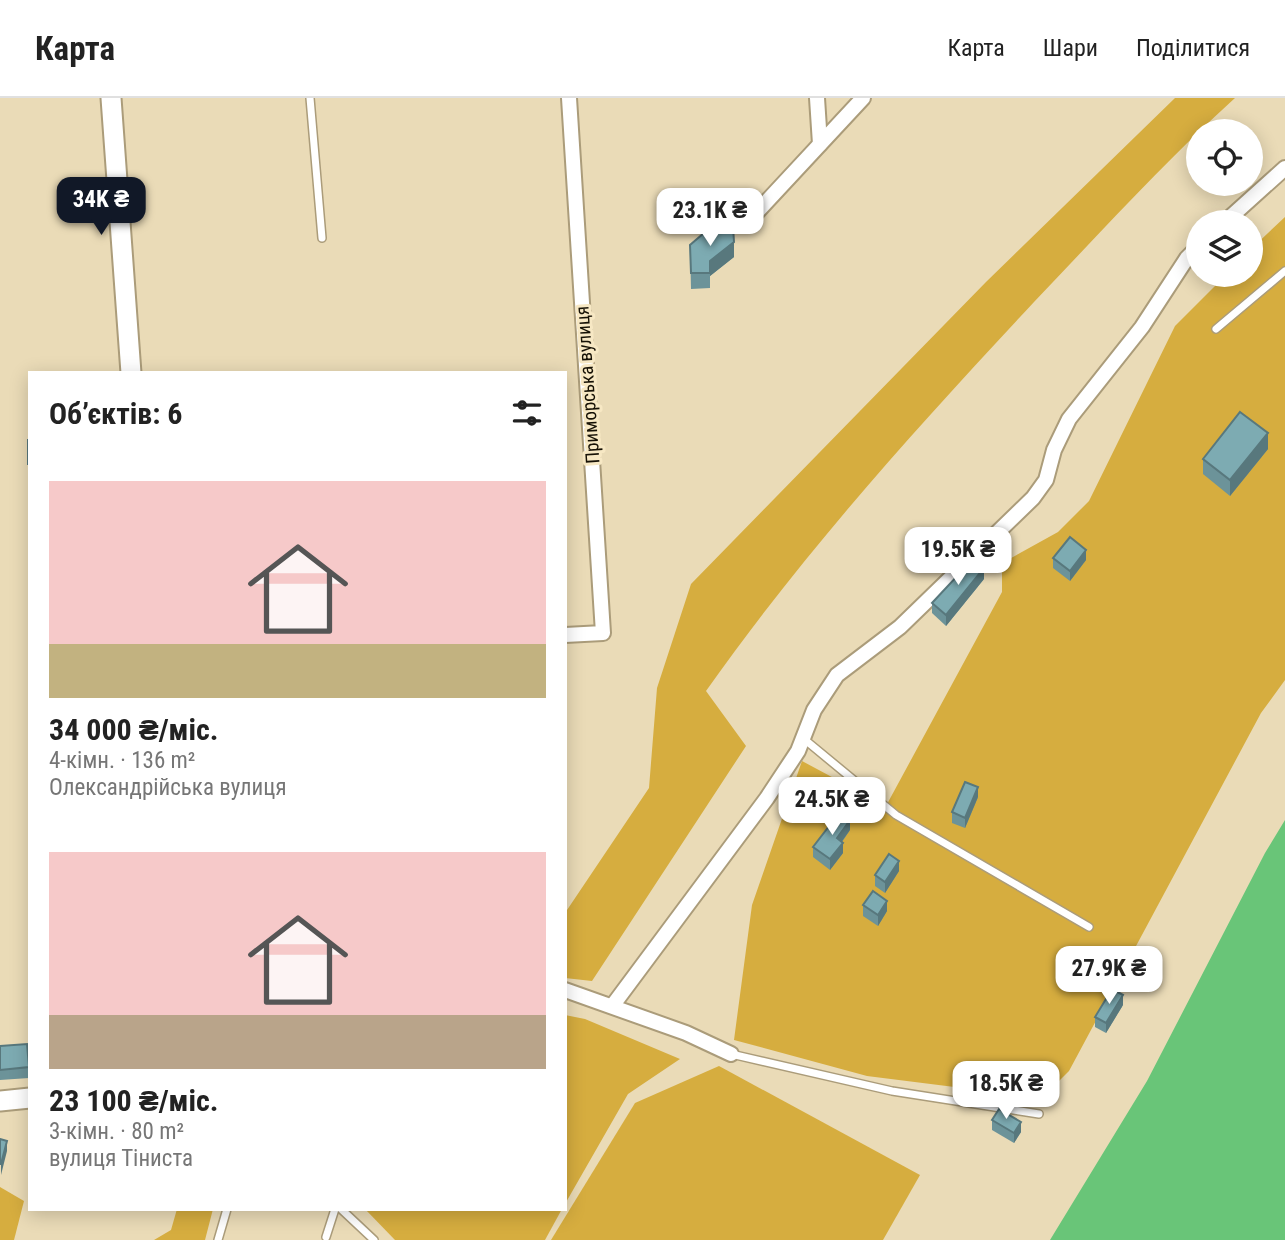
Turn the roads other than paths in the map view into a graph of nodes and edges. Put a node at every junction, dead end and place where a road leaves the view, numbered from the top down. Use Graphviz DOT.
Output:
graph roads {
  1 [pos="111,98"];
  2 [pos="310,98"];
  3 [pos="569,98"];
  4 [pos="817,98"];
  5 [pos="863,98"];
  6 [pos="820,144"];
  7 [pos="1285,168"];
  8 [pos="1238,210"];
  9 [pos="757,212"];
  10 [pos="322,238"];
  11 [pos="1186,261"];
  12 [pos="1285,271"];
  13 [pos="1216,329"];
  14 [pos="131,371"];
  15 [pos="567,635"];
  16 [pos="804,739"];
  17 [pos="1089,927"];
  18 [pos="567,991"];
  19 [pos="613,1005"];
  20 [pos="731,1054"];
  21 [pos="28,1098"];
  22 [pos="0,1101"];
  23 [pos="1039,1114"];
  24 [pos="226,1211"];
  25 [pos="334,1211"];
  26 [pos="343,1211"];
  27 [pos="326,1237"];
  28 [pos="218,1240"];
  29 [pos="374,1240"];
  1 -- 14 [label="street"];
  2 -- 10 [label="lane"];
  3 -- 15 [label="street, Приморська вулиця"];
  4 -- 6 [label="street"];
  5 -- 6 [label="street"];
  6 -- 9 [label="street"];
  7 -- 8 [label="street"];
  11 -- 16 [label="street"];
  12 -- 13 [label="lane"];
  16 -- 17 [label="lane"];
  16 -- 19 [label="street"];
  18 -- 19 [label="street"];
  19 -- 20 [label="street"];
  20 -- 23 [label="lane"];
  21 -- 22 [label="street"];
  24 -- 28 [label="lane"];
  25 -- 27 [label="lane"];
  26 -- 29 [label="lane"];
}
